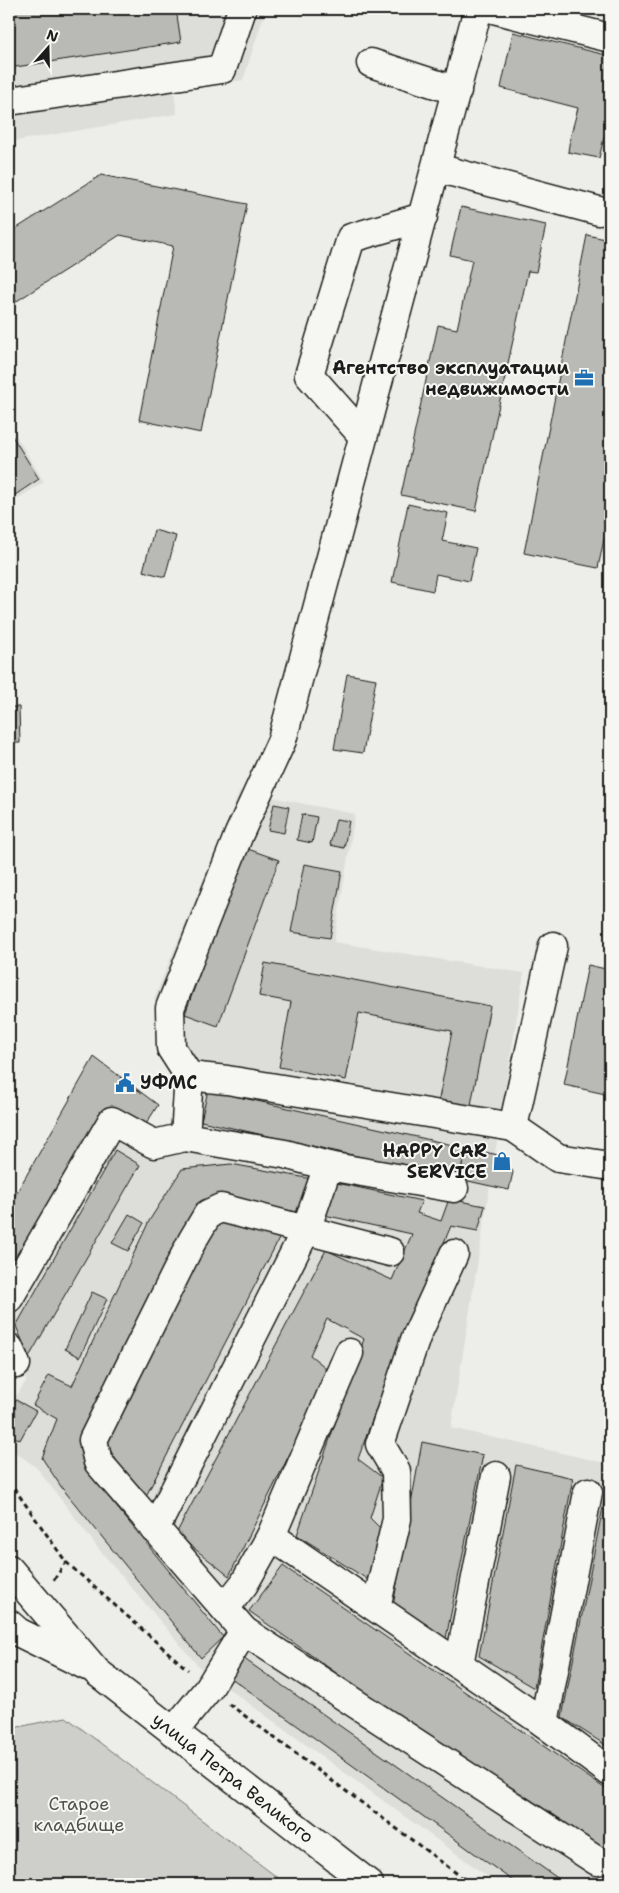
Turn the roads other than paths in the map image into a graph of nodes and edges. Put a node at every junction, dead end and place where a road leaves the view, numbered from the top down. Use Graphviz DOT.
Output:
graph roads {
  1 [pos="242,9"];
  2 [pos="478,9"];
  3 [pos="492,9"];
  4 [pos="610,38"];
  5 [pos="372,63"];
  6 [pos="457,91"];
  7 [pos="9,101"];
  8 [pos="437,168"];
  9 [pos="599,211"];
  10 [pos="424,217"];
  11 [pos="363,436"];
  12 [pos="553,946"];
  13 [pos="189,1076"];
  14 [pos="512,1127"];
  15 [pos="185,1137"];
  16 [pos="328,1166"];
  17 [pos="610,1166"];
  18 [pos="454,1188"];
  19 [pos="306,1230"];
  20 [pos="390,1252"];
  21 [pos="454,1254"];
  22 [pos="9,1298"];
  23 [pos="349,1353"];
  24 [pos="496,1476"];
  25 [pos="588,1492"];
  26 [pos="155,1529"];
  27 [pos="271,1536"];
  28 [pos="9,1569"];
  29 [pos="376,1607"];
  30 [pos="224,1608"];
  31 [pos="9,1624"];
  32 [pos="244,1631"];
  33 [pos="459,1664"];
  34 [pos="97,1672"];
  35 [pos="544,1723"];
  36 [pos="173,1732"];
  37 [pos="610,1772"];
  38 [pos="597,1861"];
  39 [pos="369,1884"];
  1 -- 7 [label="street"];
  2 -- 6 [label="street"];
  3 -- 4 [label="street"];
  5 -- 6 [label="street"];
  6 -- 8 [label="street"];
  8 -- 9 [label="street"];
  8 -- 10 [label="street"];
  10 -- 11 [label="street"];
  10 -- 11 [label="street"];
  11 -- 13 [label="street"];
  12 -- 14 [label="street"];
  13 -- 14 [label="street"];
  13 -- 15 [label="street"];
  14 -- 17 [label="street"];
  15 -- 16 [label="street"];
  15 -- 22 [label="street"];
  16 -- 18 [label="street"];
  16 -- 19 [label="street"];
  19 -- 20 [label="street"];
  19 -- 26 [label="street"];
  19 -- 26 [label="street"];
  21 -- 29 [label="street"];
  23 -- 27 [label="street"];
  24 -- 33 [label="street"];
  25 -- 35 [label="street"];
  26 -- 30 [label="street"];
  27 -- 29 [label="street"];
  27 -- 30 [label="street"];
  28 -- 34 [label="street, улица Петра Великого"];
  29 -- 33 [label="street"];
  30 -- 32 [label="street"];
  31 -- 34 [label="street, улица Петра Великого"];
  32 -- 36 [label="street"];
  32 -- 38 [label="street"];
  33 -- 35 [label="street"];
  34 -- 36 [label="street, улица Петра Великого"];
  35 -- 37 [label="street"];
  36 -- 39 [label="street, улица Петра Великого"];
}
